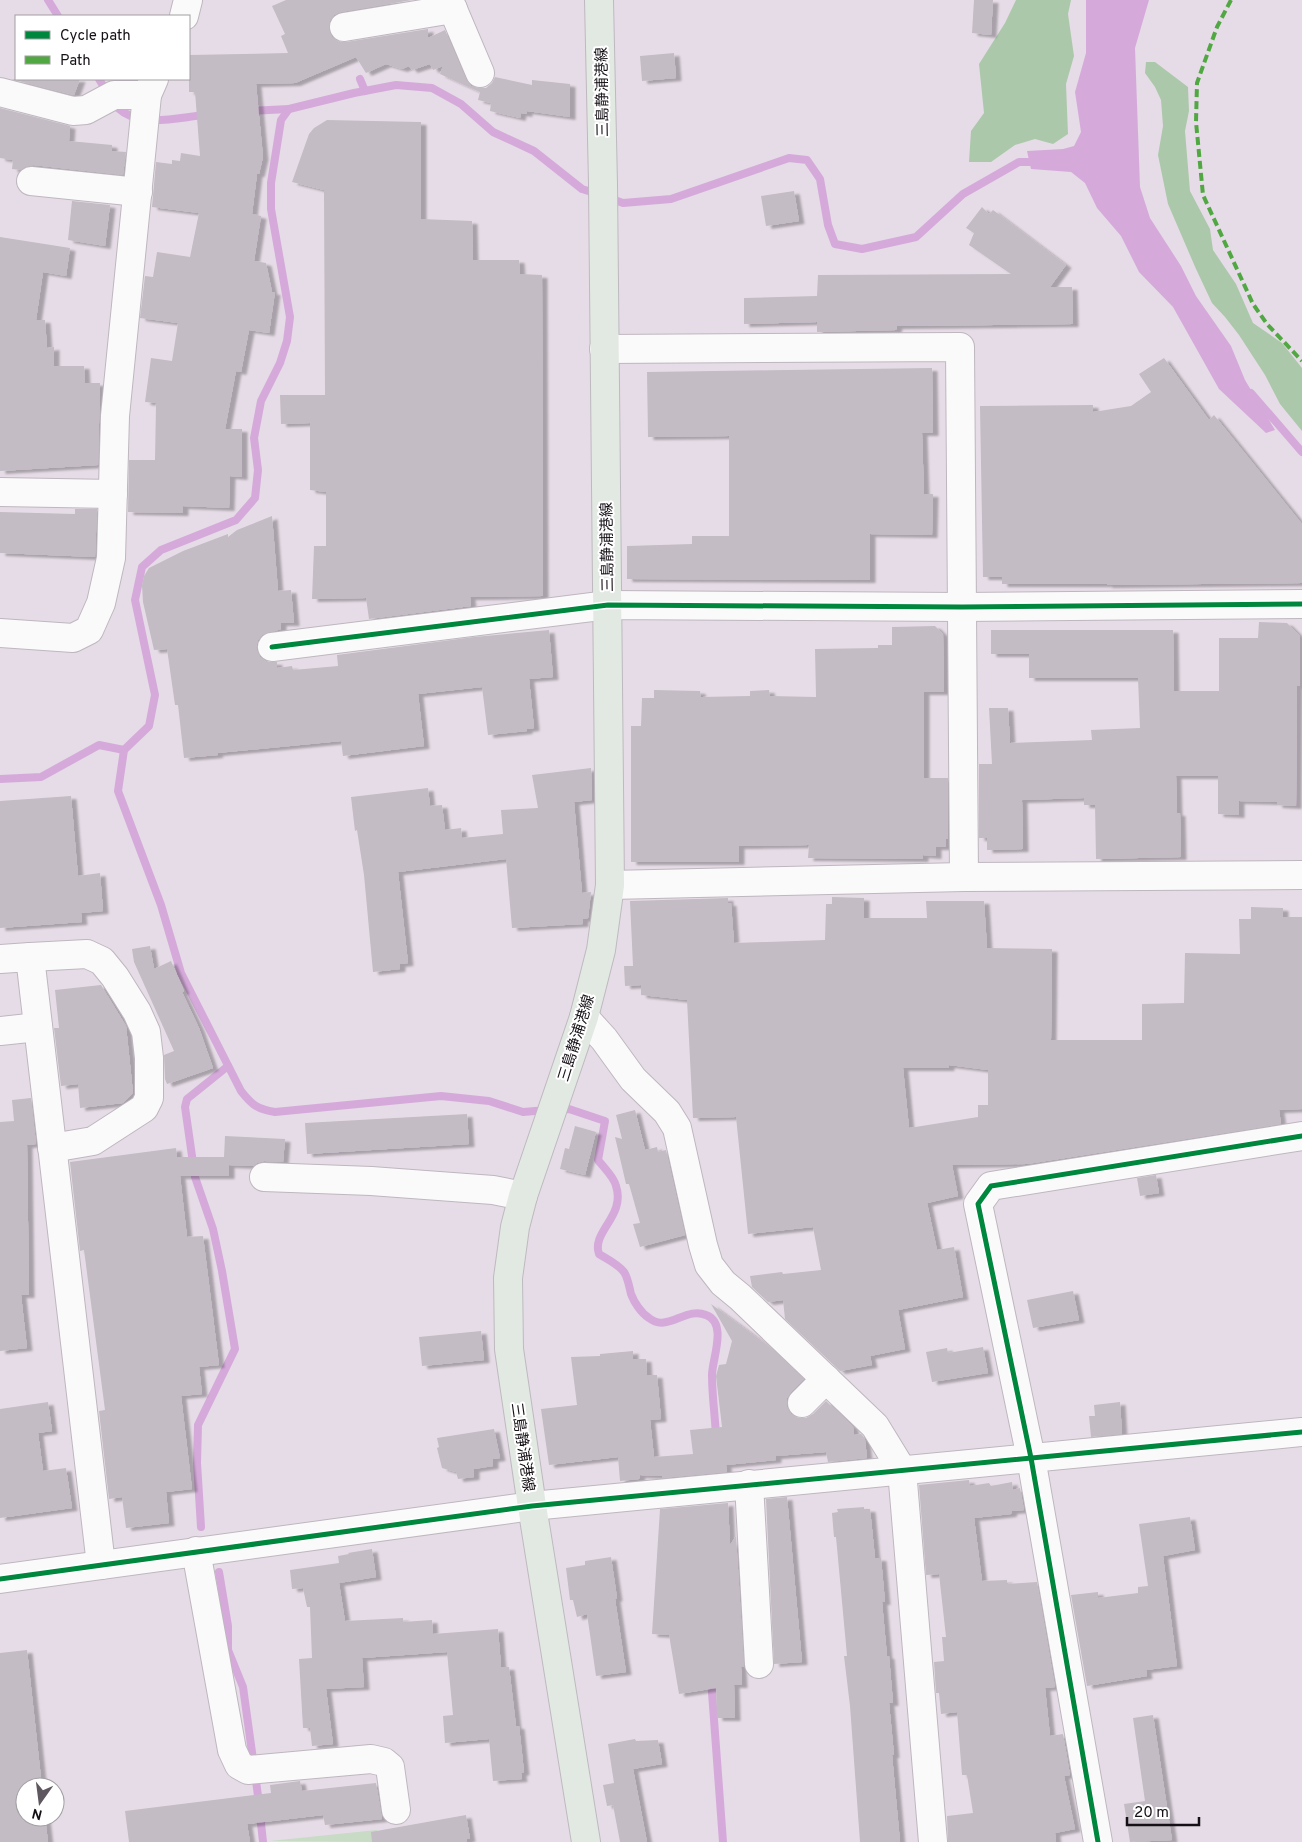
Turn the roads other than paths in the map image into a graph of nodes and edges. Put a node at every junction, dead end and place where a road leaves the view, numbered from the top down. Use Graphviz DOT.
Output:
graph roads {
  1 [pos="188,0"];
  2 [pos="599,0"];
  3 [pos="451,4"];
  4 [pos="184,15"];
  5 [pos="344,27"];
  6 [pos="480,73"];
  7 [pos="150,87"];
  8 [pos="0,92"];
  9 [pos="31,181"];
  10 [pos="138,192"];
  11 [pos="604,349"];
  12 [pos="0,492"];
  13 [pos="113,494"];
  14 [pos="1302,604"];
  15 [pos="608,605"];
  16 [pos="962,607"];
  17 [pos="0,633"];
  18 [pos="272,647"];
  19 [pos="1302,875"];
  20 [pos="964,876"];
  21 [pos="610,885"];
  22 [pos="30,957"];
  23 [pos="0,959"];
  24 [pos="584,1017"];
  25 [pos="38,1027"];
  26 [pos="0,1030"];
  27 [pos="1302,1136"];
  28 [pos="52,1148"];
  29 [pos="264,1177"];
  30 [pos="523,1196"];
  31 [pos="826,1379"];
  32 [pos="802,1403"];
  33 [pos="1302,1432"];
  34 [pos="1031,1458"];
  35 [pos="902,1470"];
  36 [pos="749,1484"];
  37 [pos="532,1506"];
  38 [pos="196,1552"];
  39 [pos="101,1565"];
  40 [pos="0,1579"];
  41 [pos="759,1664"];
  42 [pos="396,1810"];
  43 [pos="586,1842"];
  44 [pos="933,1842"];
  45 [pos="1098,1842"];
  1 -- 4 [label="street"];
  2 -- 11 [label="main road, 三島静浦港線"];
  3 -- 5 [label="street"];
  3 -- 6 [label="street"];
  7 -- 8 [label="street"];
  7 -- 10 [label="street"];
  9 -- 10 [label="street"];
  10 -- 13 [label="street"];
  11 -- 15 [label="main road, 三島静浦港線"];
  11 -- 16 [label="street"];
  12 -- 13 [label="street"];
  13 -- 17 [label="street"];
  14 -- 16 [label="street"];
  15 -- 16 [label="street"];
  15 -- 18 [label="street"];
  15 -- 21 [label="main road, 三島静浦港線"];
  16 -- 20 [label="street"];
  19 -- 20 [label="street"];
  20 -- 21 [label="street"];
  21 -- 24 [label="main road, 三島静浦港線"];
  22 -- 23 [label="street"];
  22 -- 25 [label="street"];
  22 -- 28 [label="street"];
  24 -- 30 [label="main road, 三島静浦港線"];
  24 -- 31 [label="street"];
  25 -- 26 [label="street"];
  25 -- 28 [label="street"];
  27 -- 34 [label="street"];
  28 -- 39 [label="street"];
  29 -- 30 [label="street"];
  30 -- 37 [label="main road, 三島静浦港線"];
  31 -- 32 [label="street"];
  31 -- 35 [label="street"];
  33 -- 34 [label="street"];
  34 -- 35 [label="street"];
  34 -- 45 [label="street"];
  35 -- 36 [label="street"];
  35 -- 44 [label="street"];
  36 -- 37 [label="street"];
  36 -- 41 [label="street"];
  37 -- 38 [label="street"];
  37 -- 43 [label="main road, 三島静浦港線"];
  38 -- 39 [label="street"];
  38 -- 42 [label="street"];
  39 -- 40 [label="street"];
}
